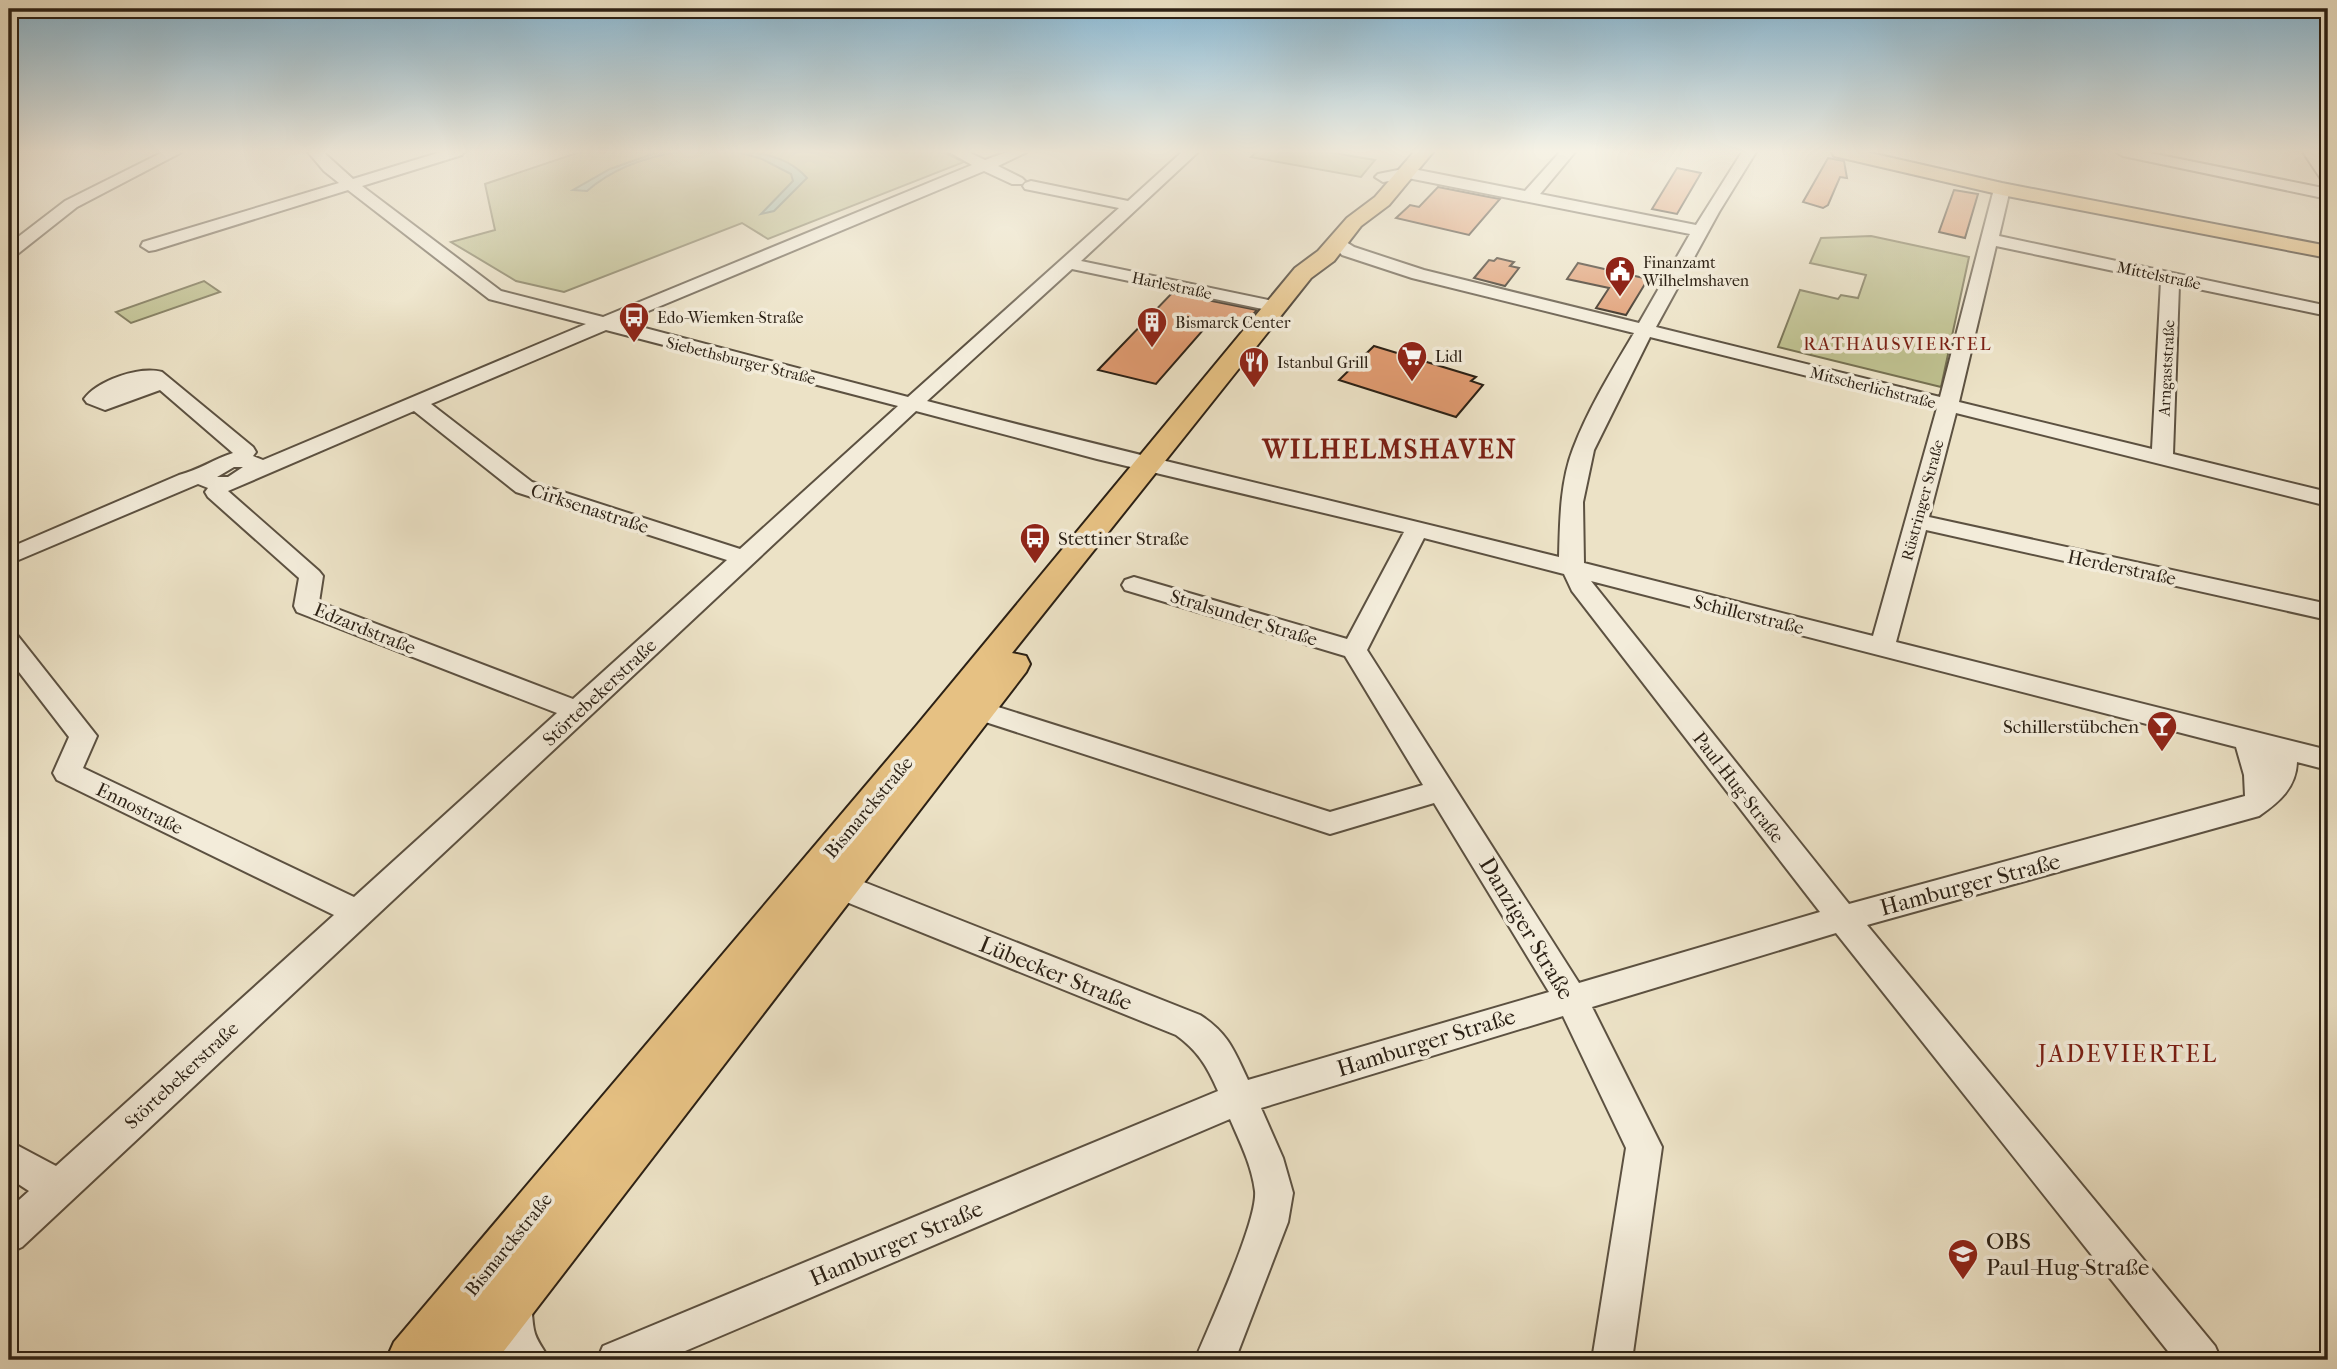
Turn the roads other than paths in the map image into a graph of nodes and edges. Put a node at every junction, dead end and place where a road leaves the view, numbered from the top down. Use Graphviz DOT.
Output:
graph roads {
  1 [pos="56,216"];
  2 [pos="249,216"];
  3 [pos="392,216"];
  4 [pos="863,216"];
  5 [pos="1120,216"];
  6 [pos="1357,216"];
  7 [pos="1362,216"];
  8 [pos="1631,216"];
  9 [pos="1711,216"];
  10 [pos="1995,216"];
  11 [pos="2141,216"];
  12 [pos="1354,222"];
  13 [pos="1702,230"];
  14 [pos="1989,239"];
  15 [pos="149,246"];
  16 [pos="1332,249"];
  17 [pos="9,252"];
  18 [pos="2328,252"];
  19 [pos="1068,263"];
  20 [pos="1418,274"];
  21 [pos="2170,277"];
  22 [pos="1277,307"];
  23 [pos="2328,311"];
  24 [pos="604,325"];
  25 [pos="1647,329"];
  26 [pos="163,382"];
  27 [pos="418,404"];
  28 [pos="912,404"];
  29 [pos="1948,406"];
  30 [pos="2162,458"];
  31 [pos="245,466"];
  32 [pos="1159,466"];
  33 [pos="214,480"];
  34 [pos="2328,499"];
  35 [pos="1916,521"];
  36 [pos="1417,529"];
  37 [pos="9,557"];
  38 [pos="744,558"];
  39 [pos="1574,568"];
  40 [pos="1134,585"];
  41 [pos="2328,612"];
  42 [pos="9,642"];
  43 [pos="1882,648"];
  44 [pos="1354,650"];
  45 [pos="979,710"];
  46 [pos="578,711"];
  47 [pos="2248,740"];
  48 [pos="2282,748"];
  49 [pos="2328,760"];
  50 [pos="1442,790"];
  51 [pos="2260,801"];
  52 [pos="840,886"];
  53 [pos="358,913"];
  54 [pos="1841,919"];
  55 [pos="1571,999"];
  56 [pos="1240,1098"];
  57 [pos="9,1158"];
  58 [pos="58,1188"];
  59 [pos="9,1234"];
  60 [pos="491,1296"];
  61 [pos="412,1360"];
  62 [pos="449,1360"];
  63 [pos="465,1360"];
  64 [pos="528,1360"];
  65 [pos="617,1360"];
  66 [pos="1215,1360"];
  67 [pos="1612,1360"];
  68 [pos="2201,1360"];
  1 -- 17 [label="street"];
  2 -- 15 [label="street"];
  3 -- 24 [label="street, Siebethsburger Straße"];
  4 -- 24 [label="street"];
  5 -- 19 [label="street, Störtebekerstraße"];
  6 -- 12 [label="main road, Bismarckstraße"];
  7 -- 12 [label="main road, Bismarckstraße"];
  8 -- 13 [label="street"];
  9 -- 13 [label="street, Paul-Hug-Straße"];
  10 -- 14 [label="street, Rüstringer Straße"];
  11 -- 18 [label="main road"];
  12 -- 16 [label="main road, Bismarckstraße"];
  13 -- 25 [label="street, Paul-Hug-Straße"];
  14 -- 21 [label="street, Mittelstraße"];
  14 -- 29 [label="street, Rüstringer Straße"];
  16 -- 20 [label="street, Mitscherlichstraße"];
  16 -- 22 [label="main road, Bismarckstraße"];
  16 -- 32 [label="main road, Bismarckstraße"];
  19 -- 22 [label="street, Harlestraße"];
  19 -- 28 [label="street, Störtebekerstraße"];
  20 -- 25 [label="street, Mitscherlichstraße"];
  21 -- 23 [label="street, Mittelstraße"];
  21 -- 30 [label="street, Arngaststraße"];
  22 -- 32 [label="main road, Bismarckstraße"];
  24 -- 27 [label="street"];
  24 -- 28 [label="street, Siebethsburger Straße"];
  25 -- 29 [label="street, Mitscherlichstraße"];
  25 -- 39 [label="street, Paul-Hug-Straße"];
  26 -- 31 [label="street"];
  27 -- 31 [label="street"];
  27 -- 38 [label="street, Cirksenastraße"];
  28 -- 32 [label="street, Siebethsburger Straße"];
  28 -- 38 [label="street, Störtebekerstraße"];
  29 -- 30 [label="street, Mitscherlichstraße"];
  29 -- 35 [label="street, Rüstringer Straße"];
  30 -- 34 [label="street, Mitscherlichstraße"];
  31 -- 33 [label="street"];
  32 -- 36 [label="street, Schillerstraße"];
  32 -- 45 [label="main road, Bismarckstraße"];
  32 -- 60 [label="main road, Bismarckstraße"];
  33 -- 37 [label="street"];
  33 -- 46 [label="street, Edzardstraße"];
  35 -- 41 [label="street, Herderstraße"];
  35 -- 43 [label="street, Rüstringer Straße"];
  36 -- 39 [label="street, Schillerstraße"];
  36 -- 44 [label="street"];
  38 -- 46 [label="street, Störtebekerstraße"];
  39 -- 43 [label="street, Schillerstraße"];
  39 -- 54 [label="street, Paul-Hug-Straße"];
  40 -- 44 [label="street, Stralsunder Straße"];
  42 -- 53 [label="street, Ennostraße"];
  43 -- 47 [label="street, Schillerstraße"];
  44 -- 50 [label="street, Danziger Straße"];
  45 -- 50 [label="street"];
  45 -- 52 [label="main road, Bismarckstraße"];
  46 -- 53 [label="street, Störtebekerstraße"];
  47 -- 48 [label="street, Schillerstraße"];
  47 -- 51 [label="street"];
  48 -- 49 [label="street, Schillerstraße"];
  48 -- 51 [label="street, Hamburger Straße"];
  50 -- 55 [label="street, Danziger Straße"];
  51 -- 54 [label="street, Hamburger Straße"];
  52 -- 56 [label="street, Lübecker Straße"];
  52 -- 60 [label="main road, Bismarckstraße"];
  53 -- 58 [label="street, Störtebekerstraße"];
  54 -- 55 [label="street, Hamburger Straße"];
  54 -- 68 [label="street, Paul-Hug-Straße"];
  55 -- 56 [label="street, Hamburger Straße"];
  55 -- 67 [label="street, Danziger Straße"];
  56 -- 65 [label="street, Hamburger Straße"];
  56 -- 66 [label="street, Lübecker Straße"];
  57 -- 58 [label="street"];
  58 -- 59 [label="street, Störtebekerstraße"];
  60 -- 61 [label="main road, Bismarckstraße"];
  60 -- 62 [label="street"];
  60 -- 63 [label="main road, Bismarckstraße"];
  60 -- 64 [label="street"];
}
